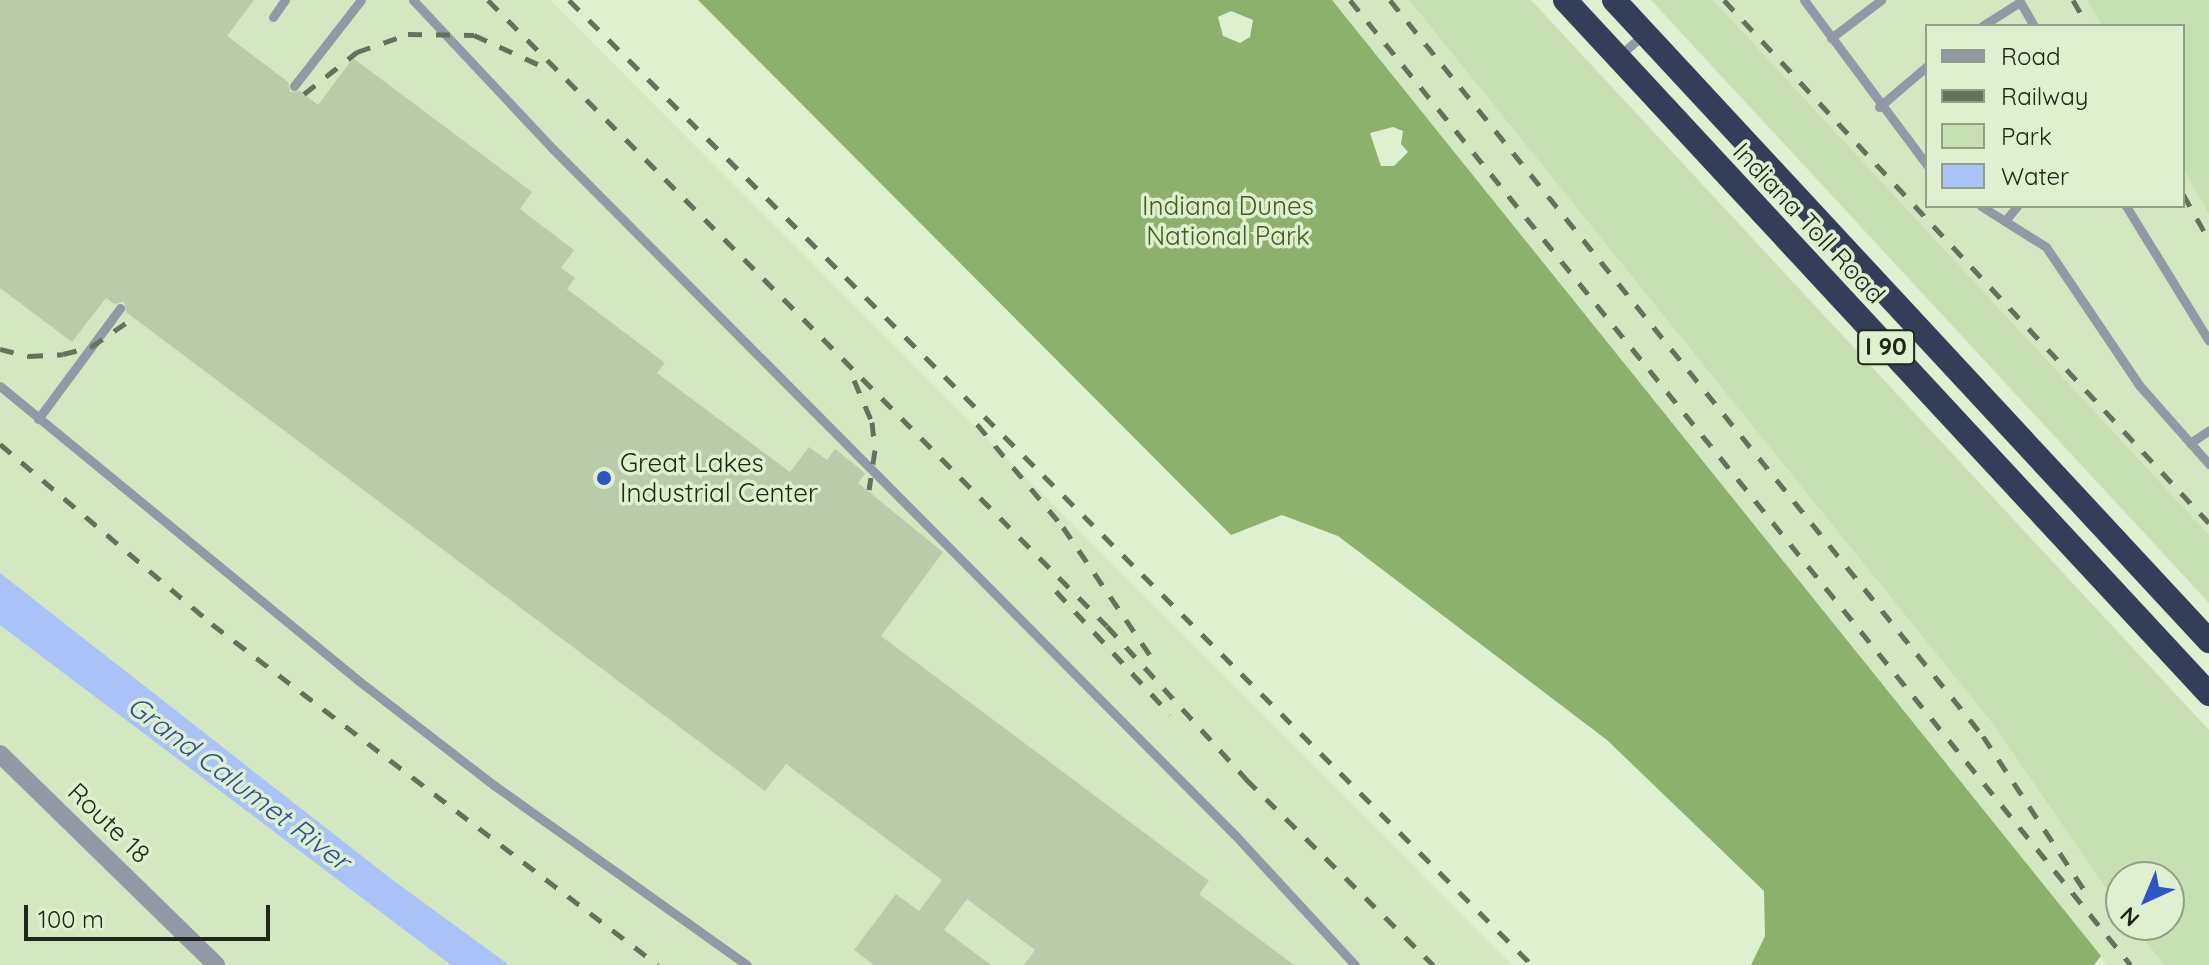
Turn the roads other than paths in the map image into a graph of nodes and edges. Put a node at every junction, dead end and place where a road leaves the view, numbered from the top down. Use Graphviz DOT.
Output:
graph roads {
  1 [pos="285,0"];
  2 [pos="361,0"];
  3 [pos="413,0"];
  4 [pos="1565,0"];
  5 [pos="1614,0"];
  6 [pos="1804,0"];
  7 [pos="1881,0"];
  8 [pos="2020,1"];
  9 [pos="273,17"];
  10 [pos="1985,24"];
  11 [pos="2033,24"];
  12 [pos="1645,33"];
  13 [pos="1831,38"];
  14 [pos="1618,58"];
  15 [pos="1925,68"];
  16 [pos="294,86"];
  17 [pos="1879,107"];
  18 [pos="1925,161"];
  19 [pos="1984,208"];
  20 [pos="2015,208"];
  21 [pos="2127,208"];
  22 [pos="2005,221"];
  23 [pos="120,308"];
  24 [pos="2209,341"];
  25 [pos="0,386"];
  26 [pos="38,419"];
  27 [pos="2209,430"];
  28 [pos="2190,443"];
  29 [pos="2209,464"];
  30 [pos="2209,641"];
  31 [pos="2209,694"];
  32 [pos="0,754"];
  33 [pos="216,965"];
  34 [pos="747,965"];
  35 [pos="1355,965"];
  1 -- 9 [label="lane"];
  2 -- 16 [label="lane"];
  3 -- 35 [label="lane"];
  4 -- 14 [label="highway, Indiana Toll Road / I 90"];
  5 -- 12 [label="highway, Indiana Toll Road / I 90"];
  6 -- 13 [label="lane"];
  7 -- 13 [label="lane"];
  8 -- 10 [label="lane"];
  8 -- 11 [label="lane"];
  12 -- 14 [label="lane"];
  12 -- 30 [label="highway, Indiana Toll Road / I 90"];
  13 -- 17 [label="lane"];
  14 -- 31 [label="highway, Indiana Toll Road / I 90"];
  15 -- 17 [label="lane"];
  17 -- 18 [label="lane"];
  19 -- 22 [label="lane"];
  20 -- 22 [label="lane"];
  21 -- 24 [label="lane"];
  22 -- 28 [label="lane"];
  23 -- 26 [label="lane"];
  25 -- 26 [label="lane"];
  26 -- 34 [label="lane"];
  27 -- 28 [label="lane"];
  28 -- 29 [label="lane"];
  32 -- 33 [label="street, Route 18"];
}
